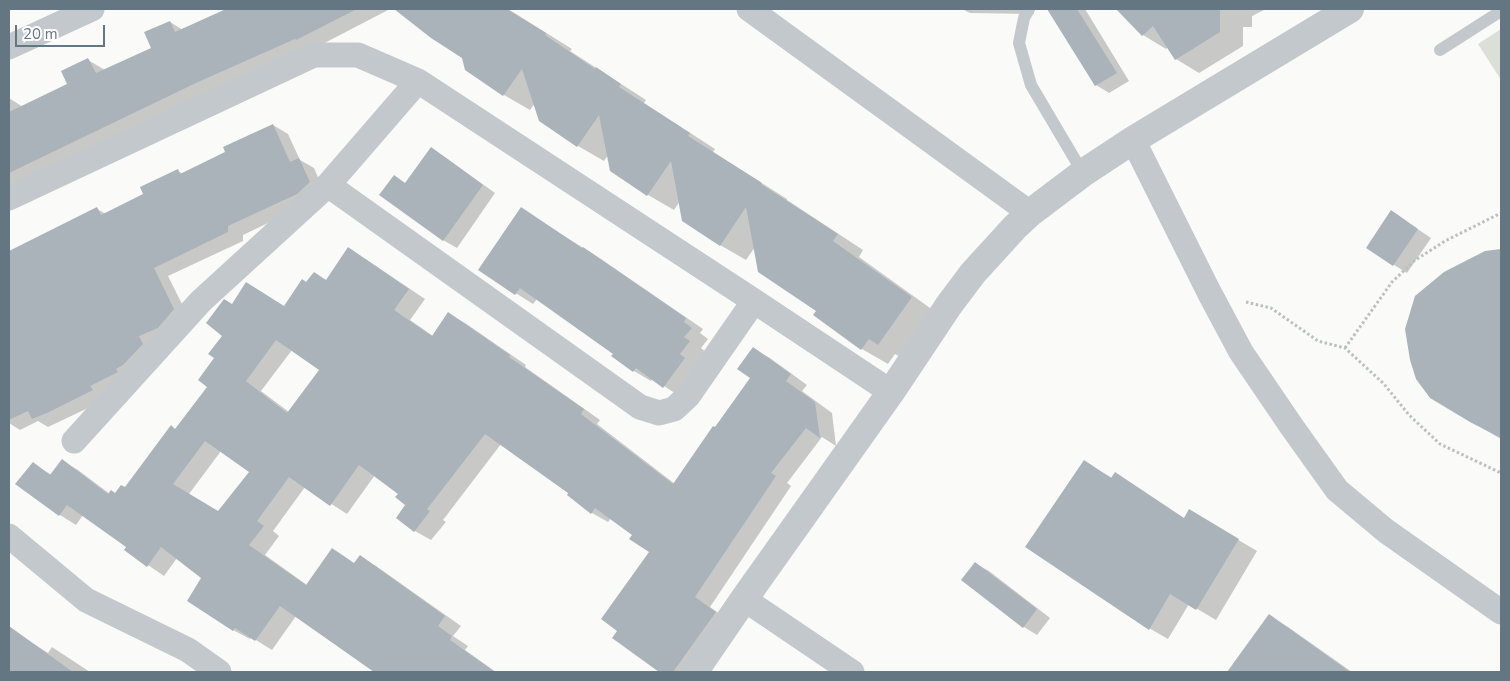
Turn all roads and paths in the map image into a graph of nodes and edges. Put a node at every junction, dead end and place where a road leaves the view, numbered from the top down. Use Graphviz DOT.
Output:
graph roads {
  1 [pos="92,9"];
  2 [pos="749,9"];
  3 [pos="1029,9"];
  4 [pos="1350,9"];
  5 [pos="1501,11"];
  6 [pos="9,47"];
  7 [pos="1440,50"];
  8 [pos="418,81"];
  9 [pos="1133,140"];
  10 [pos="1083,173"];
  11 [pos="328,185"];
  12 [pos="9,198"];
  13 [pos="1501,213"];
  14 [pos="1022,220"];
  15 [pos="1209,292"];
  16 [pos="754,301"];
  17 [pos="1345,348"];
  18 [pos="891,392"];
  19 [pos="74,441"];
  20 [pos="1501,473"];
  21 [pos="9,536"];
  22 [pos="744,599"];
  23 [pos="1501,612"];
  24 [pos="219,672"];
  25 [pos="694,672"];
  26 [pos="852,672"];
  1 -- 6 [label="street"];
  2 -- 14 [label="street"];
  3 -- 10 [label="lane"];
  4 -- 9 [label="street"];
  5 -- 7 [label="lane"];
  8 -- 11 [label="street"];
  8 -- 12 [label="street"];
  8 -- 16 [label="street"];
  9 -- 10 [label="street"];
  9 -- 15 [label="street"];
  10 -- 14 [label="street"];
  11 -- 16 [label="street"];
  11 -- 19 [label="street"];
  13 -- 17 [label="path"];
  14 -- 18 [label="street"];
  15 -- 17 [label="path"];
  15 -- 23 [label="street"];
  16 -- 18 [label="street"];
  17 -- 20 [label="path"];
  18 -- 22 [label="street"];
  21 -- 24 [label="street"];
  22 -- 25 [label="street"];
  22 -- 26 [label="street"];
}
